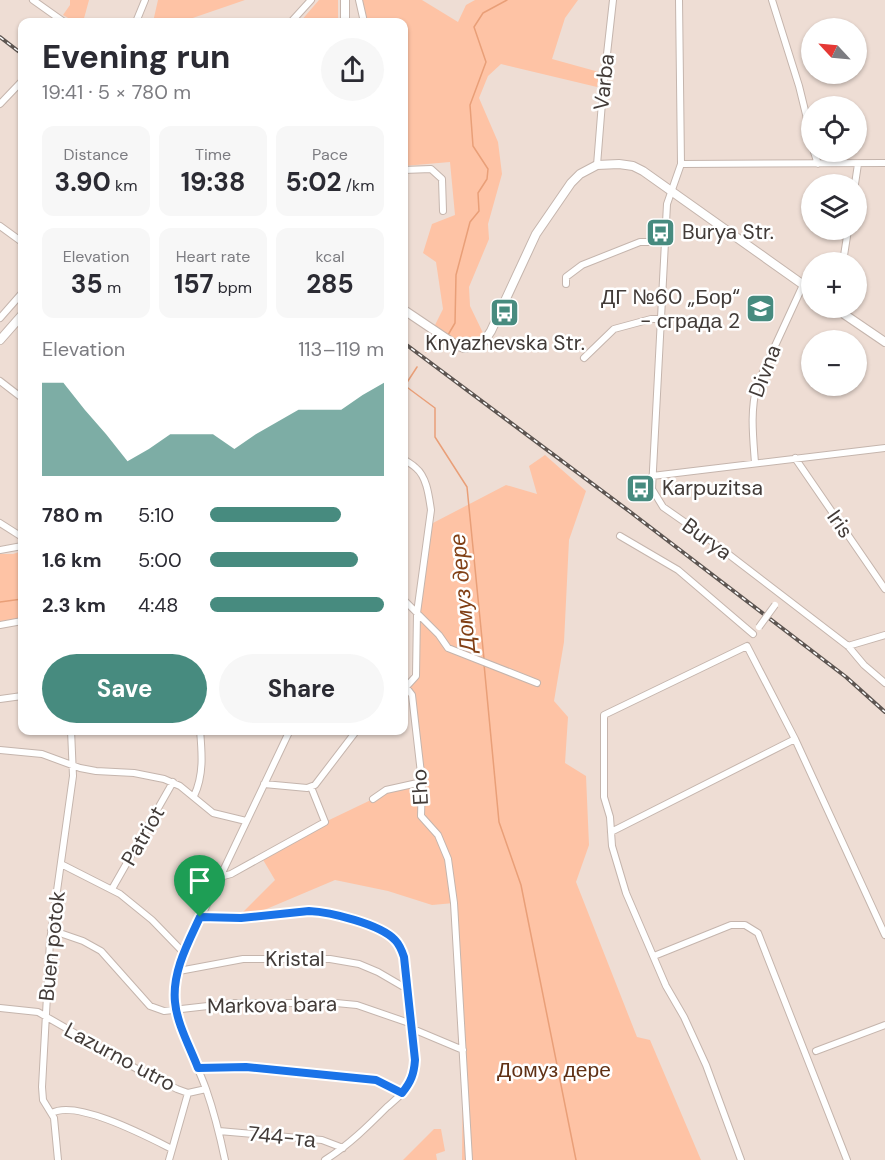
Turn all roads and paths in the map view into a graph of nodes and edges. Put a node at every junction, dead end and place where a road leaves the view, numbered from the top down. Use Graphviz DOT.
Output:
graph roads {
  1 [pos="33,0"];
  2 [pos="145,0"];
  3 [pos="311,0"];
  4 [pos="345,0"];
  5 [pos="359,0"];
  6 [pos="613,0"];
  7 [pos="679,0"];
  8 [pos="772,0"];
  9 [pos="58,18"];
  10 [pos="138,18"];
  11 [pos="295,18"];
  12 [pos="345,18"];
  13 [pos="363,18"];
  14 [pos="18,85"];
  15 [pos="801,96"];
  16 [pos="0,104"];
  17 [pos="885,163"];
  18 [pos="681,164"];
  19 [pos="818,164"];
  20 [pos="858,164"];
  21 [pos="597,165"];
  22 [pos="408,170"];
  23 [pos="856,174"];
  24 [pos="671,192"];
  25 [pos="443,211"];
  26 [pos="0,226"];
  27 [pos="18,239"];
  28 [pos="664,242"];
  29 [pos="566,284"];
  30 [pos="801,284"];
  31 [pos="801,289"];
  32 [pos="18,297"];
  33 [pos="408,313"];
  34 [pos="0,317"];
  35 [pos="850,318"];
  36 [pos="662,319"];
  37 [pos="18,320"];
  38 [pos="0,340"];
  39 [pos="885,342"];
  40 [pos="584,358"];
  41 [pos="0,381"];
  42 [pos="18,395"];
  43 [pos="885,448"];
  44 [pos="795,458"];
  45 [pos="755,463"];
  46 [pos="408,464"];
  47 [pos="652,476"];
  48 [pos="0,522"];
  49 [pos="18,534"];
  50 [pos="620,536"];
  51 [pos="18,547"];
  52 [pos="0,550"];
  53 [pos="885,589"];
  54 [pos="779,594"];
  55 [pos="408,604"];
  56 [pos="417,613"];
  57 [pos="18,622"];
  58 [pos="0,625"];
  59 [pos="753,634"];
  60 [pos="885,635"];
  61 [pos="747,646"];
  62 [pos="848,646"];
  63 [pos="408,683"];
  64 [pos="537,683"];
  65 [pos="885,684"];
  66 [pos="408,690"];
  67 [pos="18,697"];
  68 [pos="0,699"];
  69 [pos="71,735"];
  70 [pos="200,735"];
  71 [pos="288,735"];
  72 [pos="353,735"];
  73 [pos="795,740"];
  74 [pos="0,750"];
  75 [pos="74,766"];
  76 [pos="174,782"];
  77 [pos="422,782"];
  78 [pos="264,784"];
  79 [pos="311,787"];
  80 [pos="194,796"];
  81 [pos="373,799"];
  82 [pos="246,821"];
  83 [pos="611,832"];
  84 [pos="61,864"];
  85 [pos="220,877"];
  86 [pos="112,889"];
  87 [pos="200,917"];
  88 [pos="51,930"];
  89 [pos="885,935"];
  90 [pos="184,953"];
  91 [pos="654,956"];
  92 [pos="179,971"];
  93 [pos="407,986"];
  94 [pos="0,1008"];
  95 [pos="177,1010"];
  96 [pos="45,1015"];
  97 [pos="885,1025"];
  98 [pos="413,1027"];
  99 [pos="463,1050"];
  100 [pos="816,1051"];
  101 [pos="198,1068"];
  102 [pos="206,1089"];
  103 [pos="188,1093"];
  104 [pos="402,1093"];
  105 [pos="52,1113"];
  106 [pos="219,1131"];
  107 [pos="343,1148"];
  108 [pos="172,1149"];
  109 [pos="58,1160"];
  110 [pos="169,1160"];
  111 [pos="225,1160"];
  112 [pos="325,1160"];
  113 [pos="469,1160"];
  114 [pos="741,1160"];
  115 [pos="847,1160"];
  1 -- 9 [label="street"];
  2 -- 10 [label="street"];
  3 -- 11 [label="street"];
  4 -- 12 [label="street"];
  5 -- 13 [label="street"];
  6 -- 21 [label="street, Varba"];
  7 -- 18 [label="street"];
  8 -- 15 [label="street"];
  14 -- 16 [label="street"];
  17 -- 20 [label="street"];
  18 -- 19 [label="street"];
  18 -- 24 [label="street, Burya"];
  19 -- 20 [label="street"];
  20 -- 23 [label="street"];
  21 -- 24 [label="street"];
  21 -- 33 [label="street"];
  22 -- 25 [label="street"];
  24 -- 28 [label="street, Burya"];
  24 -- 30 [label="street"];
  26 -- 27 [label="street"];
  28 -- 29 [label="street"];
  28 -- 36 [label="street, Burya"];
  31 -- 45 [label="street, Divna"];
  32 -- 34 [label="street"];
  35 -- 39 [label="street"];
  36 -- 40 [label="street"];
  36 -- 47 [label="street, Burya"];
  37 -- 38 [label="street"];
  41 -- 42 [label="street"];
  43 -- 44 [label="street"];
  44 -- 45 [label="street"];
  44 -- 53 [label="street, Iris"];
  45 -- 47 [label="street"];
  46 -- 56 [label="street, Eho"];
  47 -- 54 [label="street, Burya"];
  48 -- 49 [label="street"];
  50 -- 59 [label="street"];
  51 -- 52 [label="street"];
  54 -- 59 [label="street, bridge"];
  54 -- 62 [label="street, Burya"];
  55 -- 56 [label="street"];
  56 -- 63 [label="street, Eho"];
  56 -- 64 [label="street"];
  57 -- 58 [label="street"];
  59 -- 61 [label="street"];
  60 -- 62 [label="street"];
  61 -- 73 [label="street"];
  61 -- 83 [label="street"];
  62 -- 65 [label="street, Burya"];
  66 -- 77 [label="street, Eho"];
  67 -- 68 [label="street"];
  69 -- 75 [label="street, Buen potok"];
  70 -- 80 [label="street"];
  71 -- 78 [label="street"];
  72 -- 79 [label="street"];
  73 -- 83 [label="street"];
  73 -- 89 [label="street"];
  74 -- 75 [label="street"];
  75 -- 76 [label="street"];
  75 -- 84 [label="street, Buen potok"];
  76 -- 80 [label="street"];
  76 -- 86 [label="street, Patriot"];
  77 -- 81 [label="street"];
  77 -- 99 [label="street, Eho"];
  78 -- 79 [label="street"];
  78 -- 82 [label="street"];
  79 -- 85 [label="street"];
  80 -- 82 [label="street"];
  82 -- 85 [label="street"];
  83 -- 91 [label="street"];
  84 -- 86 [label="street"];
  84 -- 88 [label="street, Buen potok"];
  85 -- 87 [label="street"];
  86 -- 90 [label="street"];
  87 -- 90 [label="street"];
  87 -- 93 [label="street"];
  88 -- 95 [label="street, Markova bara"];
  88 -- 96 [label="street, Buen potok"];
  90 -- 92 [label="street"];
  91 -- 114 [label="street"];
  91 -- 115 [label="street"];
  92 -- 93 [label="street, Kristal"];
  92 -- 95 [label="street"];
  93 -- 98 [label="street"];
  94 -- 96 [label="street, Lazurno utro"];
  95 -- 98 [label="street, Markova bara"];
  95 -- 101 [label="street"];
  96 -- 103 [label="street, Lazurno utro"];
  96 -- 105 [label="street, Buen potok"];
  97 -- 100 [label="street"];
  98 -- 99 [label="street, Markova bara"];
  98 -- 104 [label="street"];
  99 -- 113 [label="street, Eho"];
  101 -- 102 [label="street"];
  101 -- 104 [label="street"];
  102 -- 103 [label="street, Lazurno utro"];
  102 -- 106 [label="street"];
  103 -- 108 [label="street"];
  104 -- 107 [label="street"];
  105 -- 108 [label="street"];
  105 -- 109 [label="street, Buen potok"];
  106 -- 107 [label="street, 744-та"];
  106 -- 111 [label="street"];
  107 -- 112 [label="street"];
  108 -- 110 [label="street"];
}
